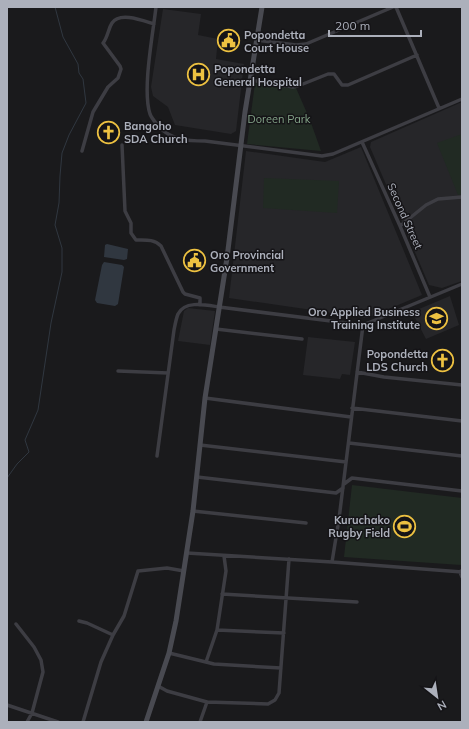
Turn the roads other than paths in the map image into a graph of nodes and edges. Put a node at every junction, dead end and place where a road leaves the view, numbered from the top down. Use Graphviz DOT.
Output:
graph roads {
  1 [pos="156,7"];
  2 [pos="262,7"];
  3 [pos="393,7"];
  4 [pos="396,7"];
  5 [pos="154,24"];
  6 [pos="256,40"];
  7 [pos="417,55"];
  8 [pos="250,80"];
  9 [pos="462,99"];
  10 [pos="439,108"];
  11 [pos="362,142"];
  12 [pos="122,145"];
  13 [pos="241,146"];
  14 [pos="82,151"];
  15 [pos="462,197"];
  16 [pos="400,226"];
  17 [pos="462,284"];
  18 [pos="430,297"];
  19 [pos="200,304"];
  20 [pos="219,306"];
  21 [pos="363,325"];
  22 [pos="216,329"];
  23 [pos="302,339"];
  24 [pos="118,371"];
  25 [pos="357,372"];
  26 [pos="168,373"];
  27 [pos="462,386"];
  28 [pos="206,398"];
  29 [pos="352,408"];
  30 [pos="351,417"];
  31 [pos="462,421"];
  32 [pos="349,443"];
  33 [pos="200,445"];
  34 [pos="158,456"];
  35 [pos="462,456"];
  36 [pos="346,462"];
  37 [pos="345,471"];
  38 [pos="197,477"];
  39 [pos="352,478"];
  40 [pos="343,486"];
  41 [pos="462,491"];
  42 [pos="336,493"];
  43 [pos="342,499"];
  44 [pos="193,511"];
  45 [pos="306,524"];
  46 [pos="187,553"];
  47 [pos="224,556"];
  48 [pos="289,560"];
  49 [pos="332,562"];
  50 [pos="184,571"];
  51 [pos="461,571"];
  52 [pos="462,577"];
  53 [pos="222,594"];
  54 [pos="286,598"];
  55 [pos="357,602"];
  56 [pos="79,621"];
  57 [pos="16,624"];
  58 [pos="217,630"];
  59 [pos="284,633"];
  60 [pos="113,635"];
  61 [pos="169,653"];
  62 [pos="206,662"];
  63 [pos="281,668"];
  64 [pos="158,686"];
  65 [pos="207,702"];
  66 [pos="7,705"];
  67 [pos="32,713"];
  68 [pos="27,722"];
  69 [pos="58,722"];
  70 [pos="83,722"];
  71 [pos="146,722"];
  72 [pos="200,722"];
  1 -- 5 [label="street"];
  2 -- 6 [label="main road"];
  3 -- 6 [label="street"];
  4 -- 7 [label="street"];
  5 -- 13 [label="street"];
  5 -- 14 [label="street"];
  6 -- 8 [label="main road"];
  7 -- 8 [label="street"];
  7 -- 10 [label="street"];
  8 -- 13 [label="main road"];
  9 -- 10 [label="street"];
  10 -- 11 [label="street"];
  11 -- 13 [label="street"];
  11 -- 16 [label="street, Second Street"];
  12 -- 19 [label="street"];
  13 -- 20 [label="main road"];
  15 -- 16 [label="street"];
  16 -- 18 [label="street, Second Street"];
  17 -- 18 [label="street"];
  18 -- 21 [label="street"];
  19 -- 20 [label="street"];
  19 -- 26 [label="street"];
  20 -- 21 [label="street"];
  20 -- 22 [label="main road"];
  21 -- 25 [label="street"];
  22 -- 23 [label="street"];
  22 -- 28 [label="main road"];
  24 -- 26 [label="street"];
  25 -- 27 [label="street"];
  25 -- 29 [label="street"];
  26 -- 34 [label="street"];
  28 -- 30 [label="street"];
  28 -- 33 [label="main road"];
  29 -- 30 [label="street"];
  29 -- 31 [label="street"];
  30 -- 32 [label="street"];
  32 -- 35 [label="street"];
  32 -- 36 [label="street"];
  33 -- 36 [label="street"];
  33 -- 38 [label="main road"];
  36 -- 37 [label="street"];
  37 -- 39 [label="street"];
  37 -- 40 [label="street"];
  38 -- 42 [label="street"];
  38 -- 44 [label="main road"];
  39 -- 40 [label="street"];
  39 -- 41 [label="street"];
  40 -- 42 [label="street"];
  40 -- 43 [label="street"];
  42 -- 43 [label="street"];
  43 -- 49 [label="street"];
  44 -- 45 [label="street"];
  44 -- 46 [label="main road"];
  46 -- 47 [label="street"];
  46 -- 50 [label="main road"];
  47 -- 48 [label="street"];
  47 -- 53 [label="street"];
  48 -- 49 [label="street"];
  48 -- 54 [label="street"];
  49 -- 51 [label="street"];
  50 -- 60 [label="street"];
  50 -- 61 [label="main road"];
  51 -- 52 [label="street"];
  53 -- 54 [label="street"];
  53 -- 58 [label="street"];
  54 -- 55 [label="street"];
  54 -- 59 [label="street"];
  56 -- 60 [label="street"];
  57 -- 67 [label="street"];
  58 -- 59 [label="street"];
  58 -- 62 [label="street"];
  59 -- 63 [label="street"];
  60 -- 70 [label="street"];
  61 -- 62 [label="street"];
  61 -- 64 [label="main road"];
  62 -- 63 [label="street"];
  63 -- 65 [label="street"];
  64 -- 65 [label="street"];
  64 -- 71 [label="main road"];
  65 -- 72 [label="street"];
  66 -- 67 [label="street"];
  67 -- 68 [label="street"];
  67 -- 69 [label="street"];
}
